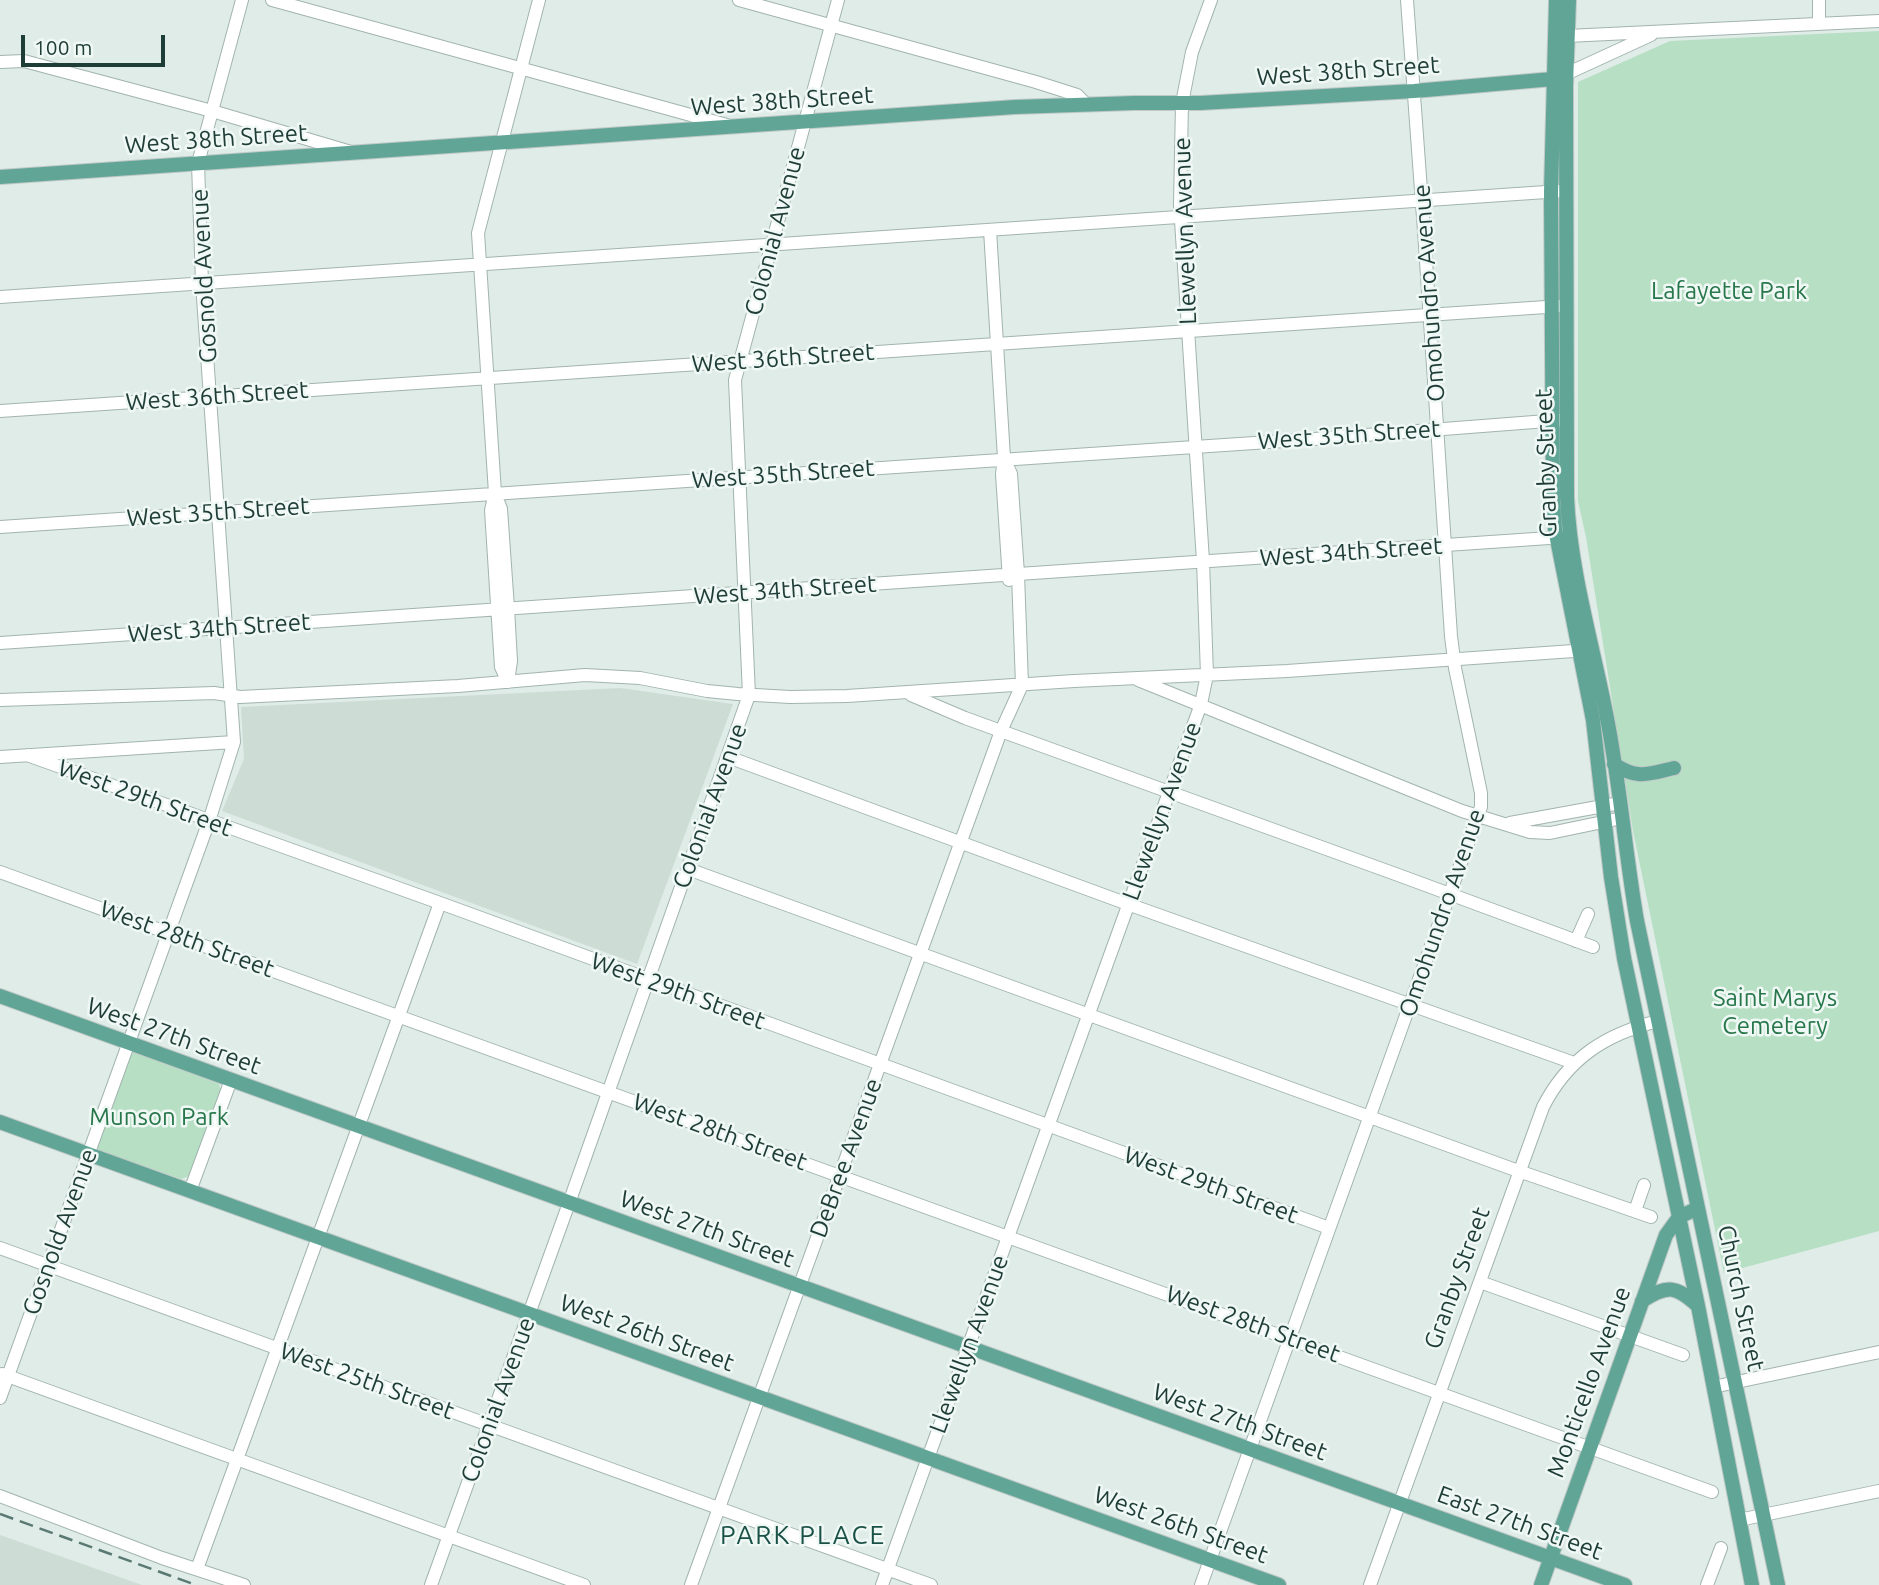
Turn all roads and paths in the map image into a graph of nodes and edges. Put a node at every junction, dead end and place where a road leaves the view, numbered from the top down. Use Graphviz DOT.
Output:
graph roads {
  1 [pos="242,0"];
  2 [pos="272,0"];
  3 [pos="539,0"];
  4 [pos="738,0"];
  5 [pos="838,0"];
  6 [pos="1211,0"];
  7 [pos="1407,0"];
  8 [pos="1556,0"];
  9 [pos="1569,0"];
  10 [pos="1819,0"];
  11 [pos="1879,21"];
  12 [pos="1819,23"];
  13 [pos="831,26"];
  14 [pos="1658,31"];
  15 [pos="1567,36"];
  16 [pos="0,62"];
  17 [pos="522,68"];
  18 [pos="1559,77"];
  19 [pos="1414,91"];
  20 [pos="1182,103"];
  21 [pos="1087,105"];
  22 [pos="212,111"];
  23 [pos="805,122"];
  24 [pos="734,127"];
  25 [pos="501,143"];
  26 [pos="355,153"];
  27 [pos="198,163"];
  28 [pos="0,177"];
  29 [pos="1558,191"];
  30 [pos="1422,201"];
  31 [pos="1180,217"];
  32 [pos="990,230"];
  33 [pos="772,244"];
  34 [pos="480,264"];
  35 [pos="202,283"];
  36 [pos="0,296"];
  37 [pos="1559,306"];
  38 [pos="1429,315"];
  39 [pos="1187,330"];
  40 [pos="998,343"];
  41 [pos="740,361"];
  42 [pos="487,378"];
  43 [pos="210,397"];
  44 [pos="0,411"];
  45 [pos="1559,420"];
  46 [pos="1438,429"];
  47 [pos="1195,446"];
  48 [pos="1004,458"];
  49 [pos="738,477"];
  50 [pos="495,493"];
  51 [pos="218,512"];
  52 [pos="0,527"];
  53 [pos="1563,538"];
  54 [pos="1446,546"];
  55 [pos="1203,561"];
  56 [pos="1013,574"];
  57 [pos="746,593"];
  58 [pos="503,609"];
  59 [pos="226,628"];
  60 [pos="0,643"];
  61 [pos="1586,650"];
  62 [pos="1454,659"];
  63 [pos="1207,675"];
  64 [pos="1135,678"];
  65 [pos="508,682"];
  66 [pos="1018,685"];
  67 [pos="906,693"];
  68 [pos="230,695"];
  69 [pos="750,695"];
  70 [pos="0,700"];
  71 [pos="1201,704"];
  72 [pos="1001,731"];
  73 [pos="233,742"];
  74 [pos="27,755"];
  75 [pos="0,757"];
  76 [pos="729,757"];
  77 [pos="1614,764"];
  78 [pos="1674,768"];
  79 [pos="1169,792"];
  80 [pos="1620,803"];
  81 [pos="1603,806"];
  82 [pos="1479,817"];
  83 [pos="1622,818"];
  84 [pos="209,821"];
  85 [pos="1605,822"];
  86 [pos="1506,824"];
  87 [pos="961,842"];
  88 [pos="688,869"];
  89 [pos="0,872"];
  90 [pos="1450,894"];
  91 [pos="440,903"];
  92 [pos="1129,904"];
  93 [pos="1588,914"];
  94 [pos="168,932"];
  95 [pos="1576,941"];
  96 [pos="1593,947"];
  97 [pos="920,954"];
  98 [pos="648,979"];
  99 [pos="0,996"];
  100 [pos="1410,1005"];
  101 [pos="1089,1014"];
  102 [pos="399,1016"];
  103 [pos="1658,1021"];
  104 [pos="1638,1026"];
  105 [pos="129,1043"];
  106 [pos="1574,1063"];
  107 [pos="880,1064"];
  108 [pos="231,1080"];
  109 [pos="607,1092"];
  110 [pos="1369,1116"];
  111 [pos="0,1122"];
  112 [pos="358,1126"];
  113 [pos="1048,1126"];
  114 [pos="89,1154"];
  115 [pos="1520,1171"];
  116 [pos="840,1175"];
  117 [pos="1644,1185"];
  118 [pos="190,1191"];
  119 [pos="569,1203"];
  120 [pos="1698,1208"];
  121 [pos="1634,1211"];
  122 [pos="1651,1217"];
  123 [pos="1679,1217"];
  124 [pos="1329,1228"];
  125 [pos="1008,1236"];
  126 [pos="318,1238"];
  127 [pos="0,1248"];
  128 [pos="48,1266"];
  129 [pos="1480,1282"];
  130 [pos="800,1286"];
  131 [pos="1642,1301"];
  132 [pos="1698,1306"];
  133 [pos="529,1314"];
  134 [pos="1630,1336"];
  135 [pos="1289,1337"];
  136 [pos="967,1347"];
  137 [pos="278,1349"];
  138 [pos="1879,1352"];
  139 [pos="1683,1355"];
  140 [pos="4,1375"];
  141 [pos="1735,1382"];
  142 [pos="1713,1387"];
  143 [pos="1440,1392"];
  144 [pos="759,1397"];
  145 [pos="0,1398"];
  146 [pos="489,1425"];
  147 [pos="1590,1446"];
  148 [pos="1250,1450"];
  149 [pos="927,1458"];
  150 [pos="237,1459"];
  151 [pos="1879,1491"];
  152 [pos="1713,1492"];
  153 [pos="0,1496"];
  154 [pos="1399,1503"];
  155 [pos="719,1508"];
  156 [pos="1763,1515"];
  157 [pos="1739,1520"];
  158 [pos="448,1536"];
  159 [pos="1721,1548"];
  160 [pos="1551,1558"];
  161 [pos="1209,1559"];
  162 [pos="197,1569"];
  163 [pos="887,1569"];
  164 [pos="244,1585"];
  165 [pos="431,1585"];
  166 [pos="584,1585"];
  167 [pos="691,1585"];
  168 [pos="882,1585"];
  169 [pos="931,1585"];
  170 [pos="1201,1585"];
  171 [pos="1279,1585"];
  172 [pos="1370,1585"];
  173 [pos="1541,1585"];
  174 [pos="1625,1585"];
  175 [pos="1707,1585"];
  176 [pos="1752,1585"];
  177 [pos="1778,1585"];
  1 -- 22 [label="street, Gosnold Avenue"];
  2 -- 17 [label="street"];
  3 -- 17 [label="street"];
  4 -- 13 [label="street"];
  5 -- 13 [label="street, Colonial Avenue"];
  6 -- 20 [label="street, Llewellyn Avenue"];
  7 -- 19 [label="street, Omohundro Avenue"];
  8 -- 18 [label="main road, Granby Street"];
  9 -- 15 [label="main road, Granby Street"];
  10 -- 12 [label="street"];
  11 -- 12 [label="street"];
  12 -- 14 [label="street"];
  13 -- 21 [label="street"];
  13 -- 23 [label="street, Colonial Avenue"];
  14 -- 15 [label="street"];
  14 -- 18 [label="street"];
  15 -- 18 [label="main road, Granby Street"];
  16 -- 22 [label="street"];
  17 -- 24 [label="street"];
  17 -- 25 [label="street"];
  18 -- 19 [label="main road, West 38th Street"];
  18 -- 29 [label="main road, Granby Street"];
  19 -- 20 [label="main road, West 38th Street"];
  19 -- 30 [label="street, Omohundro Avenue"];
  20 -- 21 [label="main road, West 38th Street"];
  20 -- 31 [label="street, Llewellyn Avenue"];
  21 -- 23 [label="main road, West 38th Street"];
  22 -- 26 [label="street"];
  22 -- 27 [label="street, Gosnold Avenue"];
  23 -- 24 [label="main road, West 38th Street"];
  23 -- 33 [label="street, Colonial Avenue"];
  24 -- 25 [label="main road, West 38th Street"];
  25 -- 26 [label="main road, West 38th Street"];
  25 -- 34 [label="street"];
  26 -- 27 [label="main road, West 38th Street"];
  27 -- 28 [label="main road, West 38th Street"];
  27 -- 35 [label="street, Gosnold Avenue"];
  29 -- 30 [label="street"];
  29 -- 37 [label="main road, Granby Street"];
  30 -- 31 [label="street"];
  30 -- 38 [label="street, Omohundro Avenue"];
  31 -- 32 [label="street"];
  31 -- 39 [label="street, Llewellyn Avenue"];
  32 -- 33 [label="street"];
  32 -- 40 [label="street, DeBree Avenue"];
  33 -- 34 [label="street"];
  33 -- 41 [label="street, Colonial Avenue"];
  34 -- 35 [label="street"];
  34 -- 42 [label="street"];
  35 -- 36 [label="street"];
  35 -- 43 [label="street, Gosnold Avenue"];
  37 -- 38 [label="street, West 36th Street"];
  37 -- 45 [label="main road, Granby Street"];
  38 -- 39 [label="street, West 36th Street"];
  38 -- 46 [label="street, Omohundro Avenue"];
  39 -- 40 [label="street, West 36th Street"];
  39 -- 47 [label="street, Llewellyn Avenue"];
  40 -- 41 [label="street, West 36th Street"];
  40 -- 48 [label="street, DeBree Avenue"];
  41 -- 42 [label="street, West 36th Street"];
  41 -- 49 [label="street, Colonial Avenue"];
  42 -- 43 [label="street, West 36th Street"];
  42 -- 50 [label="street"];
  43 -- 44 [label="street, West 36th Street"];
  43 -- 51 [label="street, Gosnold Avenue"];
  45 -- 46 [label="street, West 35th Street"];
  45 -- 53 [label="main road, Granby Street"];
  46 -- 47 [label="street, West 35th Street"];
  46 -- 54 [label="street, Omohundro Avenue"];
  47 -- 48 [label="street, West 35th Street"];
  47 -- 55 [label="street, Llewellyn Avenue"];
  48 -- 49 [label="street, West 35th Street"];
  48 -- 56 [label="street, DeBree Avenue"];
  49 -- 50 [label="street, West 35th Street"];
  49 -- 57 [label="street, Colonial Avenue"];
  50 -- 51 [label="street, West 35th Street"];
  50 -- 58 [label="street"];
  51 -- 52 [label="street, West 35th Street"];
  51 -- 59 [label="street, Gosnold Avenue"];
  53 -- 54 [label="street, West 34th Street"];
  53 -- 61 [label="main road, Granby Street"];
  54 -- 55 [label="street, West 34th Street"];
  54 -- 62 [label="street, Omohundro Avenue"];
  55 -- 56 [label="street, West 34th Street"];
  55 -- 63 [label="street, Llewellyn Avenue"];
  56 -- 57 [label="street, West 34th Street"];
  56 -- 66 [label="street, DeBree Avenue"];
  57 -- 58 [label="street, West 34th Street"];
  57 -- 69 [label="street, Colonial Avenue"];
  58 -- 59 [label="street, West 34th Street"];
  58 -- 65 [label="street"];
  59 -- 60 [label="street, West 34th Street"];
  59 -- 68 [label="street, Gosnold Avenue"];
  61 -- 62 [label="street"];
  61 -- 77 [label="main road, Granby Street"];
  61 -- 81 [label="main road, Granby Street"];
  62 -- 63 [label="street"];
  62 -- 82 [label="street, Omohundro Avenue"];
  63 -- 64 [label="street"];
  63 -- 71 [label="street, Llewellyn Avenue"];
  64 -- 66 [label="street"];
  64 -- 71 [label="street"];
  65 -- 68 [label="street"];
  65 -- 69 [label="street"];
  66 -- 67 [label="street"];
  66 -- 72 [label="street, DeBree Avenue"];
  67 -- 69 [label="street"];
  67 -- 72 [label="street"];
  68 -- 70 [label="street"];
  68 -- 73 [label="street, Gosnold Avenue"];
  69 -- 76 [label="street, Colonial Avenue"];
  71 -- 79 [label="street, Llewellyn Avenue"];
  71 -- 82 [label="street"];
  72 -- 79 [label="street"];
  72 -- 87 [label="street, DeBree Avenue"];
  73 -- 74 [label="street"];
  73 -- 84 [label="street, Gosnold Avenue"];
  74 -- 75 [label="street"];
  74 -- 84 [label="street, West 29th Street"];
  76 -- 87 [label="street"];
  76 -- 88 [label="street, Colonial Avenue"];
  77 -- 78 [label="main road"];
  77 -- 80 [label="main road, Granby Street"];
  79 -- 90 [label="street"];
  79 -- 92 [label="street, Llewellyn Avenue"];
  80 -- 81 [label="street"];
  80 -- 83 [label="main road, Granby Street"];
  81 -- 85 [label="main road, Granby Street"];
  81 -- 86 [label="street"];
  82 -- 86 [label="street"];
  82 -- 90 [label="street, Omohundro Avenue"];
  83 -- 85 [label="street"];
  83 -- 103 [label="main road, Granby Street"];
  84 -- 91 [label="street, West 29th Street"];
  84 -- 94 [label="street, Gosnold Avenue"];
  85 -- 86 [label="street"];
  85 -- 104 [label="main road, Granby Street"];
  87 -- 92 [label="street"];
  87 -- 97 [label="street, DeBree Avenue"];
  88 -- 97 [label="street"];
  88 -- 98 [label="street, Colonial Avenue"];
  89 -- 94 [label="street, West 28th Street"];
  90 -- 95 [label="street"];
  90 -- 100 [label="street, Omohundro Avenue"];
  91 -- 98 [label="street, West 29th Street"];
  91 -- 102 [label="street"];
  92 -- 100 [label="street"];
  92 -- 101 [label="street, Llewellyn Avenue"];
  93 -- 95 [label="street"];
  94 -- 102 [label="street, West 28th Street"];
  94 -- 105 [label="street, Gosnold Avenue"];
  95 -- 96 [label="street"];
  97 -- 101 [label="street"];
  97 -- 107 [label="street, DeBree Avenue"];
  98 -- 107 [label="street, West 29th Street"];
  98 -- 109 [label="street, Colonial Avenue"];
  99 -- 105 [label="main road, West 27th Street"];
  100 -- 106 [label="street"];
  100 -- 110 [label="street, Omohundro Avenue"];
  101 -- 110 [label="street"];
  101 -- 113 [label="street, Llewellyn Avenue"];
  102 -- 109 [label="street, West 28th Street"];
  102 -- 112 [label="street"];
  103 -- 104 [label="street, Granby Street"];
  103 -- 120 [label="main road, Church Street"];
  104 -- 106 [label="street, Granby Street"];
  104 -- 123 [label="main road, Church Street"];
  105 -- 108 [label="main road, West 27th Street"];
  105 -- 114 [label="street, Gosnold Avenue"];
  106 -- 115 [label="street, Granby Street"];
  107 -- 113 [label="street, West 29th Street"];
  107 -- 116 [label="street, DeBree Avenue"];
  108 -- 112 [label="main road, West 27th Street"];
  108 -- 118 [label="street"];
  109 -- 116 [label="street, West 28th Street"];
  109 -- 119 [label="street, Colonial Avenue"];
  110 -- 115 [label="street"];
  110 -- 124 [label="street, Omohundro Avenue"];
  111 -- 114 [label="main road, West 26th Street"];
  112 -- 119 [label="main road, West 27th Street"];
  112 -- 126 [label="street"];
  113 -- 124 [label="street, West 29th Street"];
  113 -- 125 [label="street, Llewellyn Avenue"];
  114 -- 118 [label="main road, West 26th Street"];
  114 -- 128 [label="street, Gosnold Avenue"];
  115 -- 121 [label="street"];
  115 -- 129 [label="street, Granby Street"];
  116 -- 125 [label="street, West 28th Street"];
  116 -- 130 [label="street, DeBree Avenue"];
  117 -- 121 [label="street"];
  118 -- 126 [label="main road, West 26th Street"];
  119 -- 130 [label="main road, West 27th Street"];
  119 -- 133 [label="street, Colonial Avenue"];
  120 -- 123 [label="main road"];
  120 -- 141 [label="main road, Church Street"];
  121 -- 122 [label="street"];
  123 -- 131 [label="main road, Monticello Avenue"];
  123 -- 132 [label="main road, Church Street"];
  124 -- 135 [label="street, Omohundro Avenue"];
  125 -- 135 [label="street, West 28th Street"];
  125 -- 136 [label="street, Llewellyn Avenue"];
  126 -- 133 [label="main road, West 26th Street"];
  126 -- 137 [label="street"];
  127 -- 128 [label="street, West 25th Street"];
  128 -- 137 [label="street, West 25th Street"];
  128 -- 140 [label="street, Gosnold Avenue"];
  129 -- 134 [label="street"];
  129 -- 143 [label="street, Granby Street"];
  130 -- 136 [label="main road, West 27th Street"];
  130 -- 144 [label="street, DeBree Avenue"];
  131 -- 132 [label="main road"];
  131 -- 134 [label="main road, Monticello Avenue"];
  132 -- 142 [label="main road, Church Street"];
  133 -- 144 [label="main road, West 26th Street"];
  133 -- 146 [label="street, Colonial Avenue"];
  134 -- 139 [label="street"];
  134 -- 147 [label="main road, Monticello Avenue"];
  135 -- 143 [label="street, West 28th Street"];
  135 -- 148 [label="street, Omohundro Avenue"];
  136 -- 148 [label="main road, West 27th Street"];
  136 -- 149 [label="street, Llewellyn Avenue"];
  137 -- 146 [label="street, West 25th Street"];
  137 -- 150 [label="street"];
  138 -- 141 [label="street"];
  140 -- 145 [label="street, Gosnold Avenue"];
  140 -- 150 [label="street"];
  141 -- 142 [label="street"];
  141 -- 156 [label="main road, Church Street"];
  142 -- 157 [label="main road, Church Street"];
  143 -- 147 [label="street, West 28th Street"];
  143 -- 154 [label="street, Granby Street"];
  144 -- 149 [label="main road, West 26th Street"];
  144 -- 155 [label="street, DeBree Avenue"];
  146 -- 155 [label="street, West 25th Street"];
  146 -- 158 [label="street, Colonial Avenue"];
  147 -- 152 [label="street, West 28th Street"];
  147 -- 160 [label="main road, Monticello Avenue"];
  148 -- 154 [label="main road, West 27th Street"];
  148 -- 161 [label="street, Omohundro Avenue"];
  149 -- 161 [label="main road, West 26th Street"];
  149 -- 163 [label="street, Llewellyn Avenue"];
  150 -- 158 [label="street"];
  150 -- 162 [label="street"];
  151 -- 156 [label="street"];
  153 -- 162 [label="street"];
  154 -- 160 [label="main road, East 27th Street"];
  154 -- 172 [label="street, Granby Street"];
  155 -- 163 [label="street, West 25th Street"];
  155 -- 167 [label="street, DeBree Avenue"];
  156 -- 157 [label="street"];
  156 -- 177 [label="main road, Church Street"];
  157 -- 176 [label="main road, Church Street"];
  158 -- 165 [label="street, Colonial Avenue"];
  158 -- 166 [label="street"];
  159 -- 175 [label="street"];
  160 -- 173 [label="main road, Monticello Avenue"];
  160 -- 174 [label="main road, East 27th Street"];
  161 -- 170 [label="street, Omohundro Avenue"];
  161 -- 171 [label="main road, West 26th Street"];
  162 -- 164 [label="street"];
  163 -- 168 [label="street, Llewellyn Avenue"];
  163 -- 169 [label="street, West 25th Street"];
}
